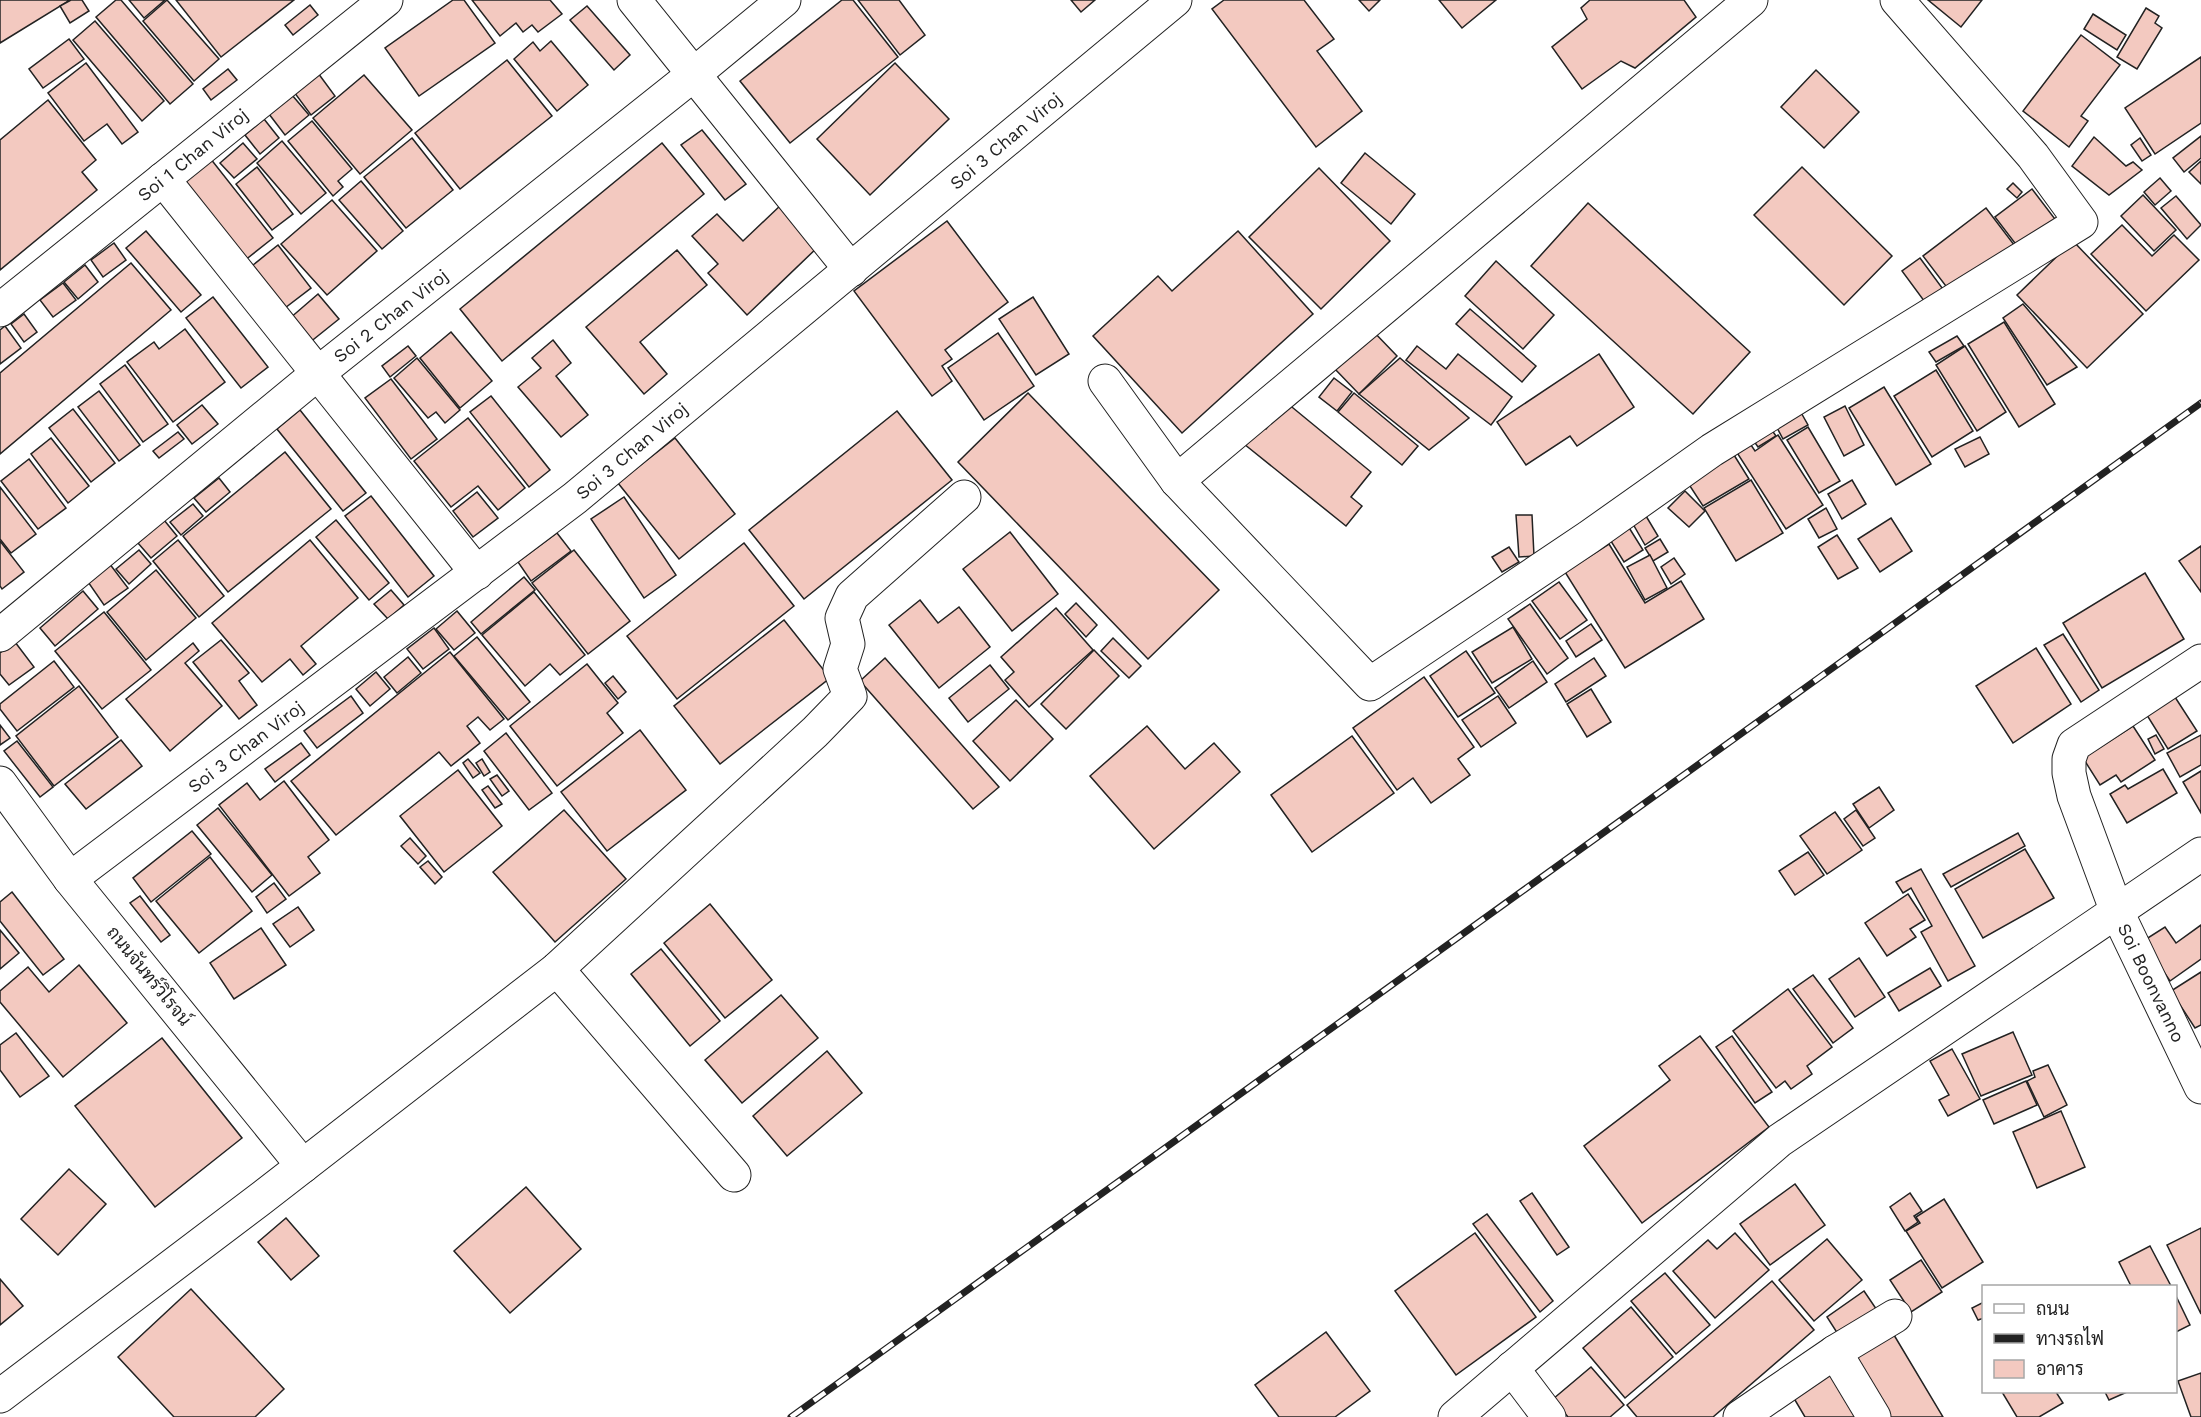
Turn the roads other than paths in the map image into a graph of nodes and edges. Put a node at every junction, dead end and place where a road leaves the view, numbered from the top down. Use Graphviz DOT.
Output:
graph roads {
  1 [pos="386,0"];
  2 [pos="634,0"];
  3 [pos="784,0"];
  4 [pos="1175,0"];
  5 [pos="1751,0"];
  6 [pos="1897,0"];
  7 [pos="693,75"];
  8 [pos="163,179"];
  9 [pos="850,270"];
  10 [pos="0,310"];
  11 [pos="317,374"];
  12 [pos="1104,381"];
  13 [pos="1177,481"];
  14 [pos="964,497"];
  15 [pos="477,573"];
  16 [pos="0,635"];
  17 [pos="2201,661"];
  18 [pos="0,783"];
  19 [pos="2201,854"];
  20 [pos="70,879"];
  21 [pos="2117,912"];
  22 [pos="557,969"];
  23 [pos="2201,1087"];
  24 [pos="303,1166"];
  25 [pos="734,1175"];
  26 [pos="1895,1316"];
  27 [pos="1834,1352"];
  28 [pos="1512,1368"];
  29 [pos="0,1396"];
  30 [pos="1455,1417"];
  31 [pos="1549,1417"];
  32 [pos="1740,1417"];
  33 [pos="1874,1417"];
  1 -- 8 [label="street, Soi 1 Chan Viroj"];
  2 -- 7 [label="street"];
  3 -- 7 [label="street, Soi 2 Chan Viroj"];
  4 -- 9 [label="street, Soi 3 Chan Viroj"];
  5 -- 13 [label="street"];
  6 -- 13 [label="street"];
  7 -- 9 [label="street"];
  7 -- 11 [label="street, Soi 2 Chan Viroj"];
  8 -- 10 [label="street, Soi 1 Chan Viroj"];
  8 -- 11 [label="street"];
  9 -- 15 [label="street, Soi 3 Chan Viroj"];
  11 -- 15 [label="street"];
  11 -- 16 [label="street, Soi 2 Chan Viroj"];
  12 -- 13 [label="street"];
  14 -- 22 [label="street"];
  15 -- 20 [label="street, Soi 3 Chan Viroj"];
  17 -- 21 [label="street, Soi Boonvanno"];
  18 -- 20 [label="street, ถนนจันทร์วิโรจน์"];
  19 -- 21 [label="street"];
  20 -- 24 [label="street, ถนนจันทร์วิโรจน์"];
  21 -- 23 [label="street, Soi Boonvanno"];
  21 -- 28 [label="street"];
  22 -- 24 [label="street"];
  22 -- 25 [label="street"];
  24 -- 29 [label="street"];
  26 -- 27 [label="street"];
  27 -- 32 [label="street"];
  27 -- 33 [label="street"];
  28 -- 30 [label="street"];
  28 -- 31 [label="street"];
}
